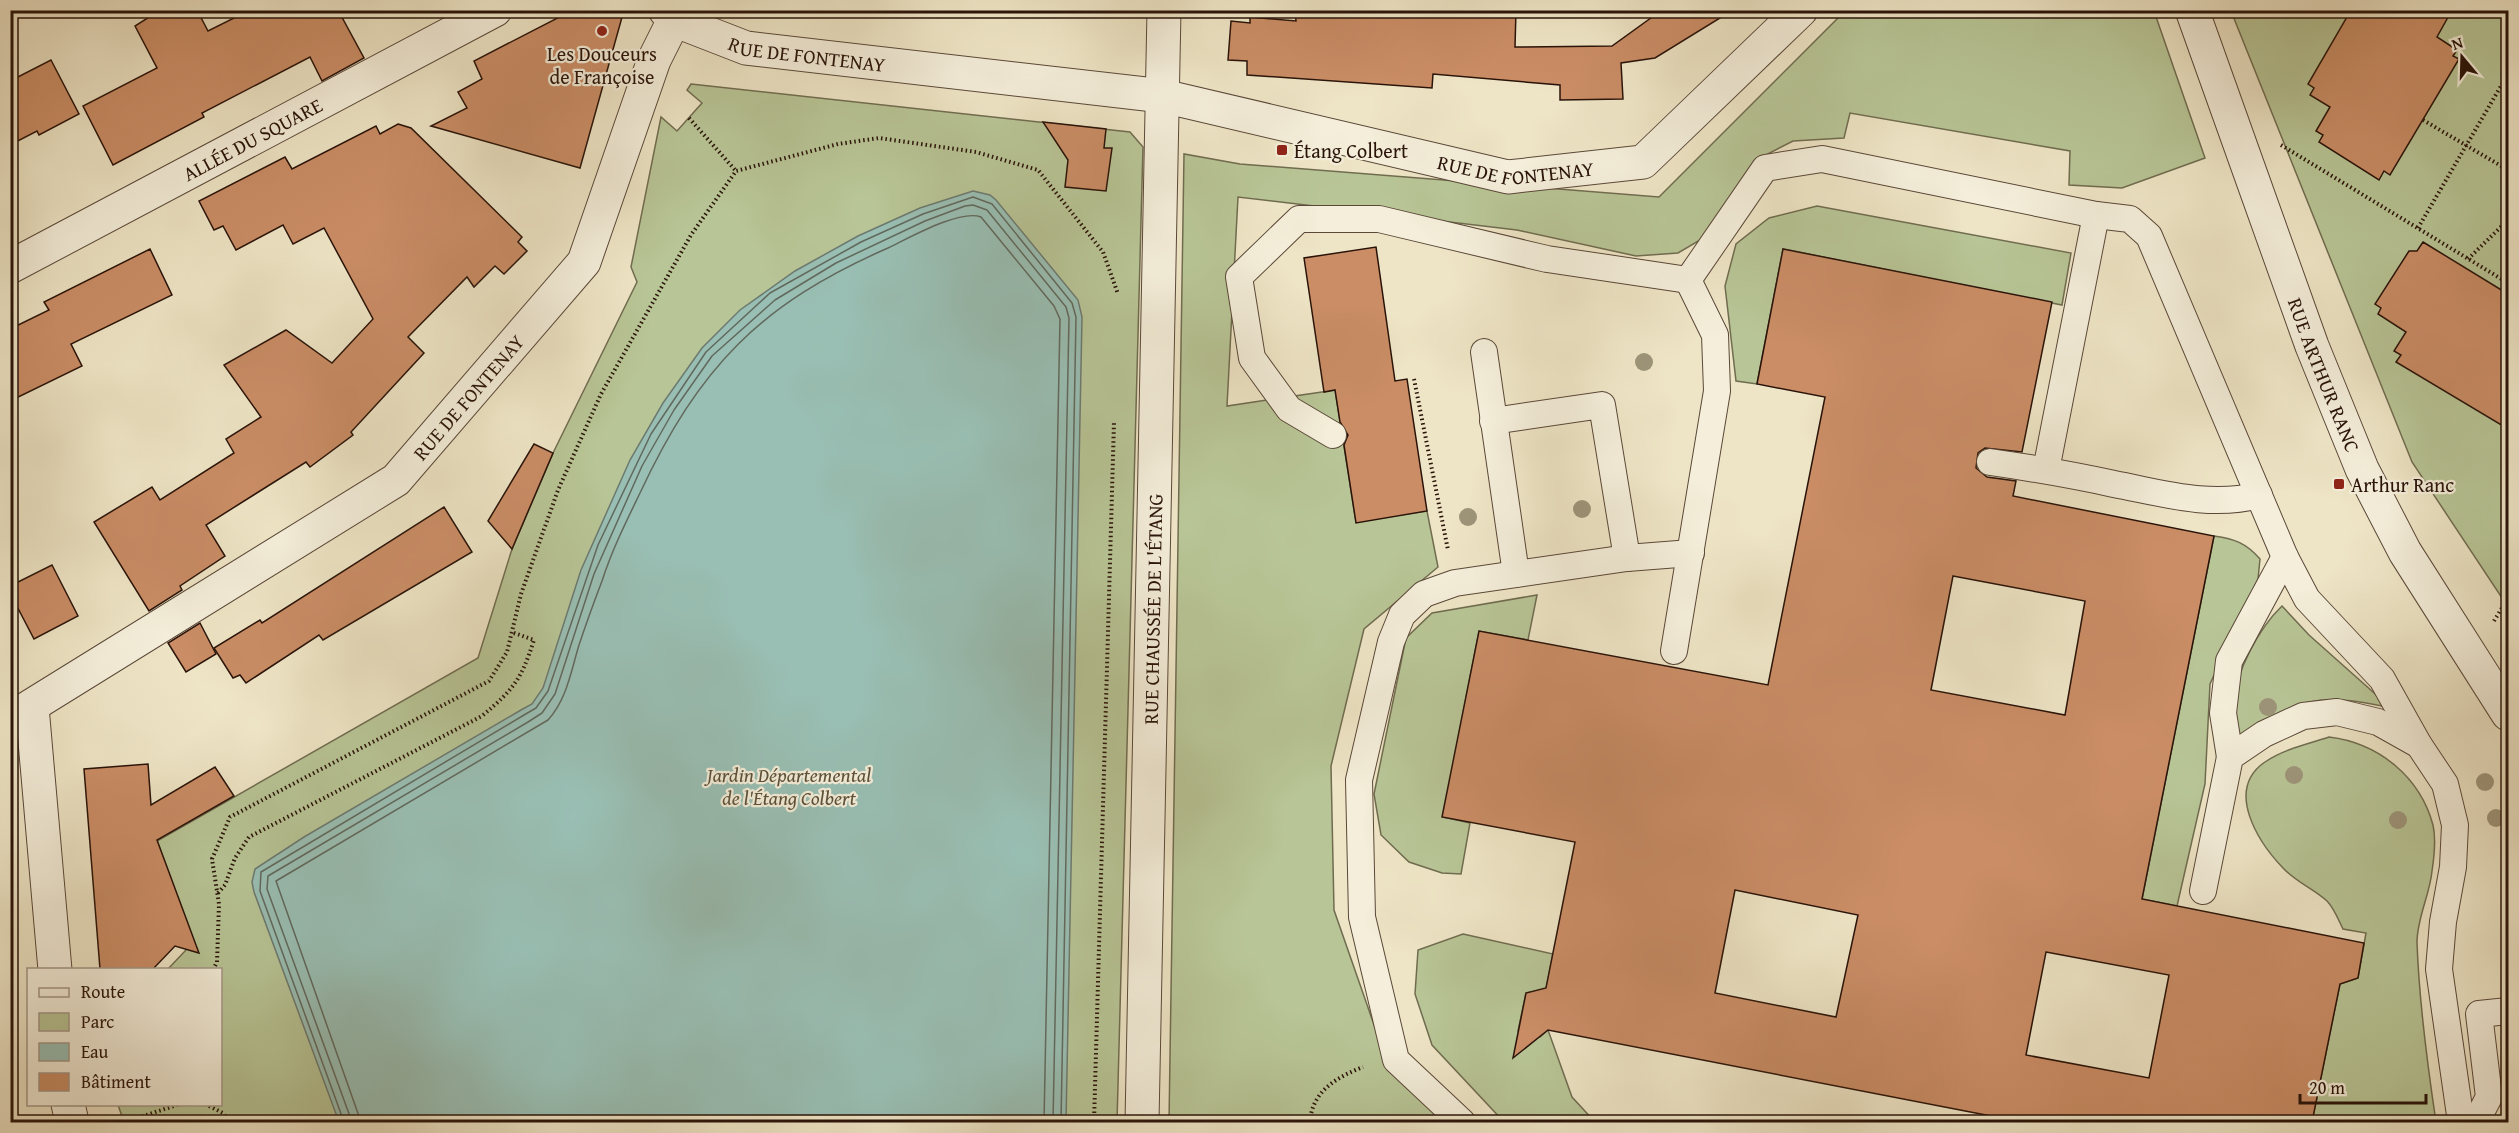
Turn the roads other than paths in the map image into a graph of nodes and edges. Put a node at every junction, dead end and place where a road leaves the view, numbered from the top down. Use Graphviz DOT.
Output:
graph roads {
  1 [pos="495,10"];
  2 [pos="1164,10"];
  3 [pos="1801,10"];
  4 [pos="2192,10"];
  5 [pos="670,15"];
  6 [pos="1163,96"];
  7 [pos="2096,215"];
  8 [pos="10,267"];
  9 [pos="1688,280"];
  10 [pos="1484,352"];
  11 [pos="1493,421"];
  12 [pos="1333,435"];
  13 [pos="1990,462"];
  14 [pos="2046,470"];
  15 [pos="2259,495"];
  16 [pos="1691,553"];
  17 [pos="2285,557"];
  18 [pos="1627,558"];
  19 [pos="1516,574"];
  20 [pos="1674,651"];
  21 [pos="21,713"];
  22 [pos="2508,714"];
  23 [pos="2419,745"];
  24 [pos="2230,757"];
  25 [pos="2203,891"];
  26 [pos="55,968"];
  27 [pos="2508,1011"];
  28 [pos="1142,1122"];
  29 [pos="1462,1122"];
  30 [pos="2461,1122"];
  31 [pos="2476,1122"];
  1 -- 8 [label="street, ALLÉE DU SQUARE"];
  2 -- 6 [label="street, RUE CHAUSSÉE DE L'ÉTANG"];
  3 -- 6 [label="street, RUE DE FONTENAY"];
  4 -- 22 [label="street, RUE ARTHUR RANC"];
  5 -- 6 [label="street, RUE DE FONTENAY"];
  5 -- 21 [label="street, RUE DE FONTENAY"];
  6 -- 28 [label="street, RUE CHAUSSÉE DE L'ÉTANG"];
  7 -- 9 [label="lane"];
  7 -- 14 [label="lane"];
  7 -- 15 [label="lane"];
  9 -- 12 [label="lane"];
  9 -- 16 [label="lane"];
  10 -- 11 [label="lane"];
  11 -- 18 [label="lane"];
  11 -- 19 [label="lane"];
  13 -- 14 [label="lane"];
  14 -- 15 [label="lane"];
  15 -- 17 [label="lane"];
  16 -- 18 [label="lane"];
  16 -- 20 [label="lane"];
  17 -- 23 [label="lane"];
  17 -- 24 [label="lane"];
  18 -- 19 [label="lane"];
  19 -- 29 [label="lane"];
  21 -- 26 [label="street"];
  23 -- 24 [label="lane"];
  23 -- 30 [label="lane"];
  24 -- 25 [label="lane"];
  27 -- 31 [label="lane"];
}
